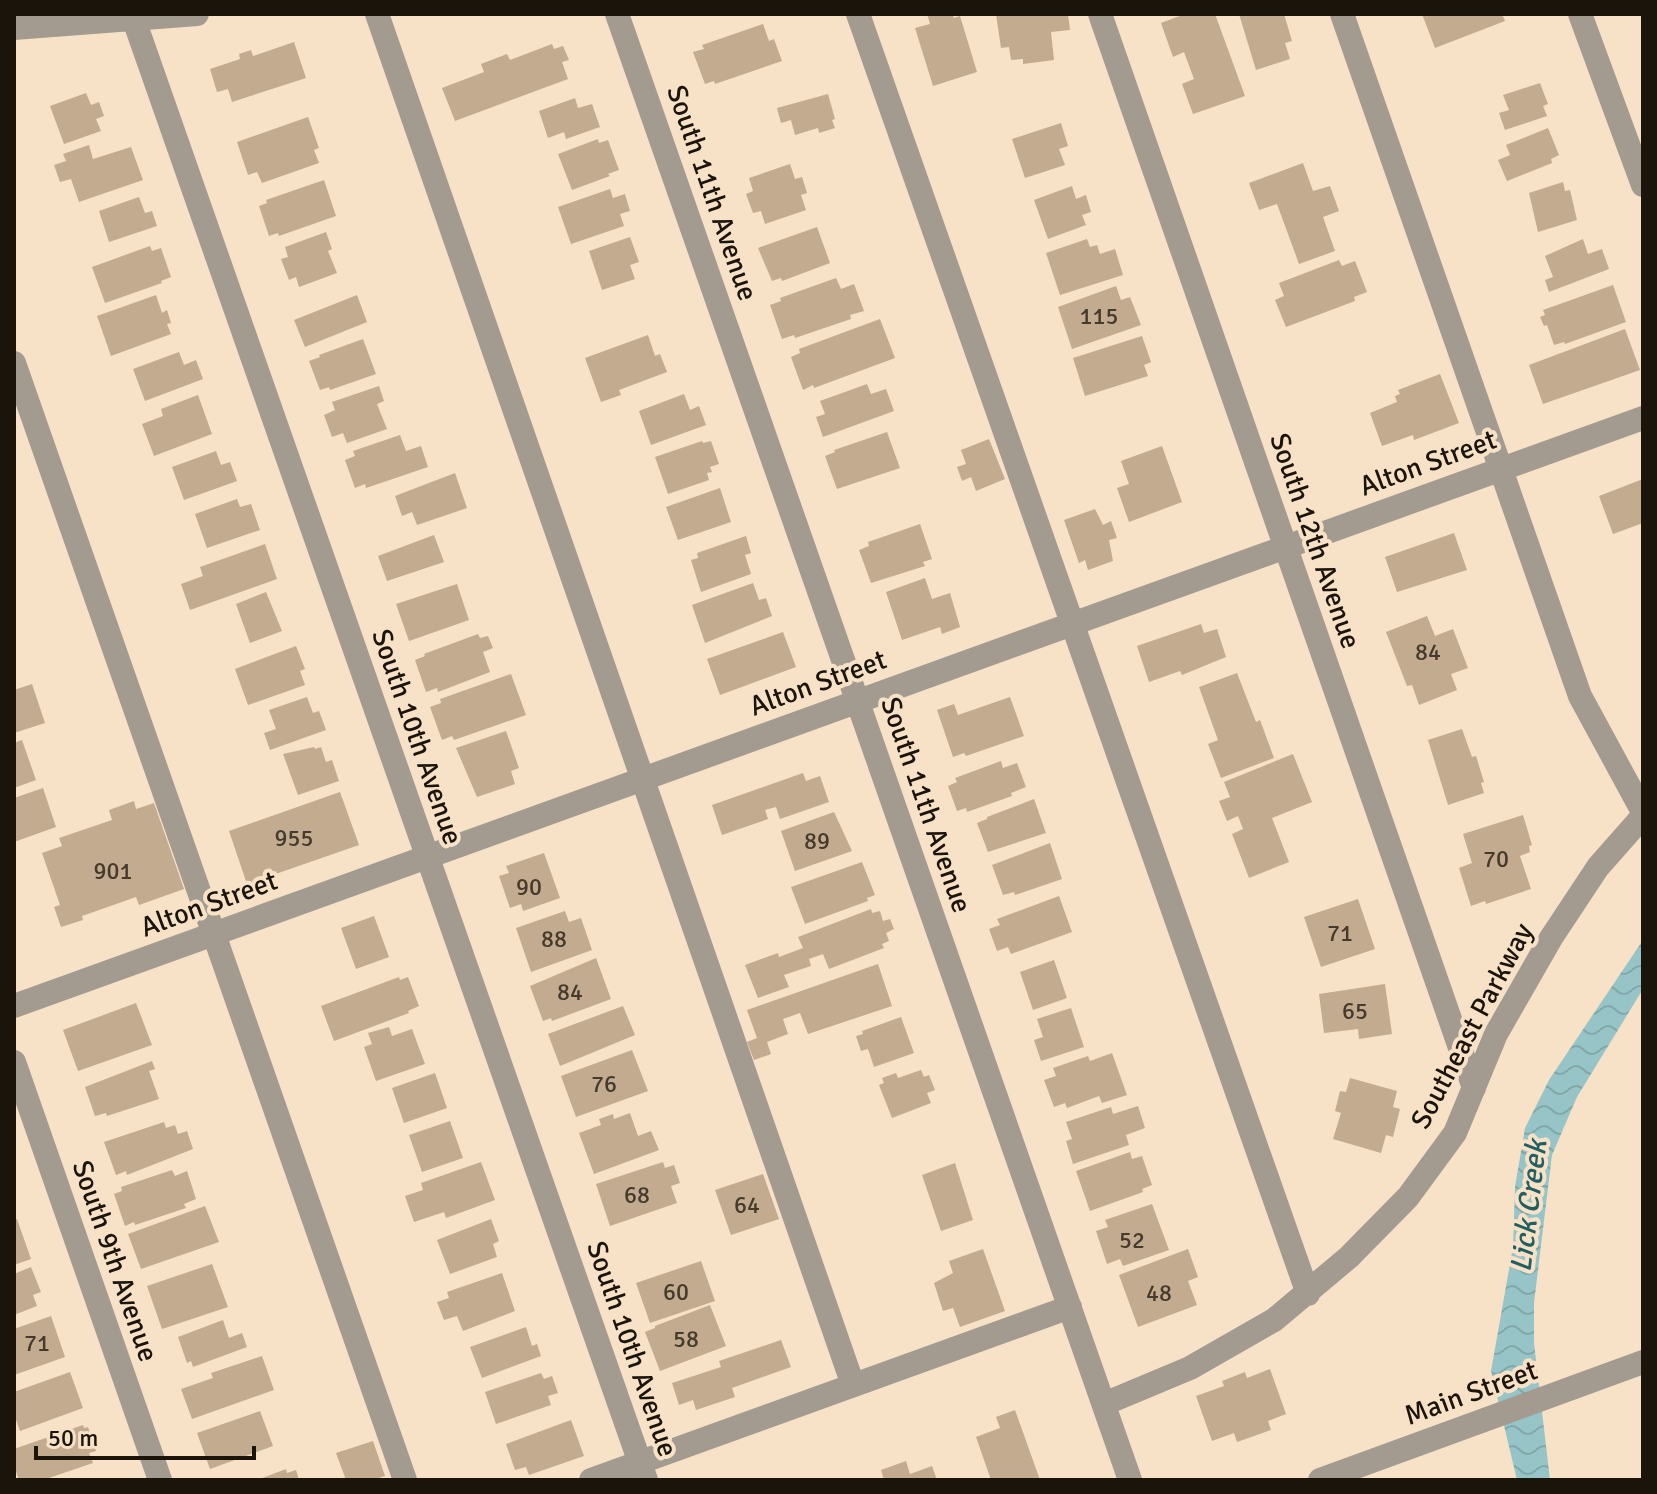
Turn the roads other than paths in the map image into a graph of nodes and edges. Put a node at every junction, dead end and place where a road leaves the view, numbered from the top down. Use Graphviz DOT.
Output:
graph roads {
  1 [pos="197,14"];
  2 [pos="377,14"];
  3 [pos="617,14"];
  4 [pos="858,14"];
  5 [pos="1100,14"];
  6 [pos="1342,14"];
  7 [pos="1580,14"];
  8 [pos="132,17"];
  9 [pos="14,28"];
  10 [pos="1643,185"];
  11 [pos="14,363"];
  12 [pos="1643,418"];
  13 [pos="1501,469"];
  14 [pos="1285,547"];
  15 [pos="1072,624"];
  16 [pos="858,700"];
  17 [pos="643,779"];
  18 [pos="1643,814"];
  19 [pos="427,857"];
  20 [pos="214,934"];
  21 [pos="14,1006"];
  22 [pos="14,1062"];
  23 [pos="1474,1088"];
  24 [pos="1308,1294"];
  25 [pos="1070,1307"];
  26 [pos="1643,1362"];
  27 [pos="853,1385"];
  28 [pos="1104,1404"];
  29 [pos="643,1471"];
  30 [pos="160,1480"];
  31 [pos="405,1480"];
  32 [pos="591,1480"];
  33 [pos="1130,1480"];
  34 [pos="1320,1480"];
  1 -- 8 [label="street"];
  2 -- 17 [label="street"];
  3 -- 16 [label="street, South 11th Avenue"];
  4 -- 15 [label="street"];
  5 -- 14 [label="street, South 12th Avenue"];
  6 -- 13 [label="street"];
  7 -- 10 [label="street"];
  8 -- 9 [label="street"];
  8 -- 19 [label="street, South 10th Avenue"];
  11 -- 20 [label="street"];
  12 -- 13 [label="street, Alton Street"];
  13 -- 14 [label="street, Alton Street"];
  13 -- 18 [label="street"];
  14 -- 15 [label="street, Alton Street"];
  14 -- 23 [label="street, South 12th Avenue"];
  15 -- 16 [label="street, Alton Street"];
  15 -- 24 [label="street"];
  16 -- 17 [label="street, Alton Street"];
  16 -- 25 [label="street, South 11th Avenue"];
  17 -- 19 [label="street, Alton Street"];
  17 -- 27 [label="street"];
  18 -- 23 [label="street, Southeast Parkway"];
  19 -- 20 [label="street, Alton Street"];
  19 -- 29 [label="street, South 10th Avenue"];
  20 -- 21 [label="street, Alton Street"];
  20 -- 31 [label="street"];
  22 -- 30 [label="street, South 9th Avenue"];
  23 -- 24 [label="street, Southeast Parkway"];
  24 -- 28 [label="street, Southeast Parkway"];
  25 -- 27 [label="street"];
  25 -- 28 [label="street, South 11th Avenue"];
  26 -- 34 [label="street, Main Street"];
  27 -- 29 [label="street"];
  28 -- 33 [label="street, South 11th Avenue"];
  29 -- 32 [label="street"];
}
